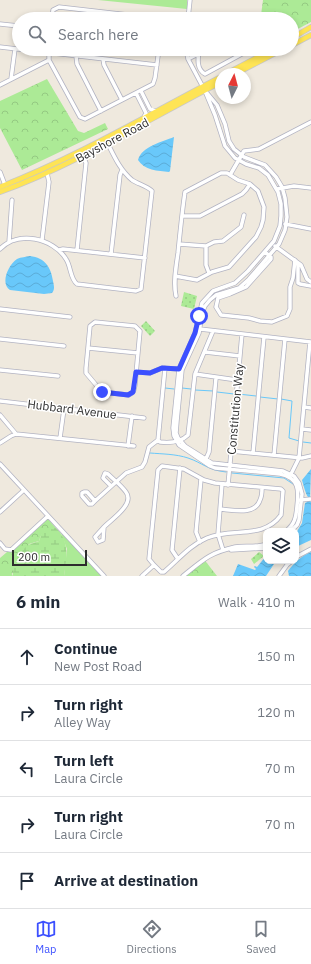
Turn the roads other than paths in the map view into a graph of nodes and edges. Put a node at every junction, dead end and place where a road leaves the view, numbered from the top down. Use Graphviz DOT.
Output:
graph roads {
  1 [pos="190,0"];
  2 [pos="53,12"];
  3 [pos="102,12"];
  4 [pos="189,12"];
  5 [pos="0,24"];
  6 [pos="12,25"];
  7 [pos="311,27"];
  8 [pos="303,32"];
  9 [pos="299,34"];
  10 [pos="309,37"];
  11 [pos="299,42"];
  12 [pos="0,47"];
  13 [pos="12,49"];
  14 [pos="14,56"];
  15 [pos="49,56"];
  16 [pos="76,56"];
  17 [pos="158,56"];
  18 [pos="187,56"];
  19 [pos="194,56"];
  20 [pos="198,56"];
  21 [pos="238,56"];
  22 [pos="260,56"];
  23 [pos="270,56"];
  24 [pos="103,59"];
  25 [pos="188,59"];
  26 [pos="50,61"];
  27 [pos="157,65"];
  28 [pos="237,68"];
  29 [pos="247,68"];
  30 [pos="11,79"];
  31 [pos="215,81"];
  32 [pos="215,84"];
  33 [pos="0,85"];
  34 [pos="204,88"];
  35 [pos="141,91"];
  36 [pos="136,93"];
  37 [pos="122,100"];
  38 [pos="101,111"];
  39 [pos="156,111"];
  40 [pos="144,117"];
  41 [pos="311,122"];
  42 [pos="107,142"];
  43 [pos="232,147"];
  44 [pos="227,149"];
  45 [pos="83,155"];
  46 [pos="241,155"];
  47 [pos="238,160"];
  48 [pos="52,165"];
  49 [pos="122,170"];
  50 [pos="0,172"];
  51 [pos="48,172"];
  52 [pos="230,175"];
  53 [pos="250,184"];
  54 [pos="5,185"];
  55 [pos="282,187"];
  56 [pos="311,188"];
  57 [pos="277,189"];
  58 [pos="1,190"];
  59 [pos="12,200"];
  60 [pos="244,215"];
  61 [pos="182,216"];
  62 [pos="281,221"];
  63 [pos="286,224"];
  64 [pos="311,229"];
  65 [pos="42,240"];
  66 [pos="0,242"];
  67 [pos="7,243"];
  68 [pos="179,244"];
  69 [pos="272,244"];
  70 [pos="206,246"];
  71 [pos="276,247"];
  72 [pos="0,249"];
  73 [pos="59,250"];
  74 [pos="77,250"];
  75 [pos="265,252"];
  76 [pos="111,254"];
  77 [pos="270,256"];
  78 [pos="145,258"];
  79 [pos="296,262"];
  80 [pos="209,273"];
  81 [pos="175,276"];
  82 [pos="311,282"];
  83 [pos="311,286"];
  84 [pos="176,296"];
  85 [pos="0,309"];
  86 [pos="70,317"];
  87 [pos="198,329"];
  88 [pos="213,331"];
  89 [pos="242,334"];
  90 [pos="264,337"];
  91 [pos="285,339"];
  92 [pos="0,340"];
  93 [pos="311,342"];
  94 [pos="64,346"];
  95 [pos="88,348"];
  96 [pos="205,352"];
  97 [pos="138,353"];
  98 [pos="240,356"];
  99 [pos="310,364"];
  100 [pos="165,368"];
  101 [pos="0,370"];
  102 [pos="180,370"];
  103 [pos="136,372"];
  104 [pos="195,374"];
  105 [pos="58,376"];
  106 [pos="216,378"];
  107 [pos="237,380"];
  108 [pos="309,386"];
  109 [pos="0,401"];
  110 [pos="304,407"];
  111 [pos="311,408"];
  112 [pos="64,409"];
  113 [pos="0,415"];
  114 [pos="132,416"];
  115 [pos="144,418"];
  116 [pos="302,429"];
  117 [pos="311,430"];
  118 [pos="16,434"];
  119 [pos="60,438"];
  120 [pos="158,440"];
  121 [pos="178,440"];
  122 [pos="0,443"];
  123 [pos="128,446"];
  124 [pos="134,446"];
  125 [pos="231,451"];
  126 [pos="253,453"];
  127 [pos="274,455"];
  128 [pos="311,456"];
  129 [pos="300,458"];
  130 [pos="205,462"];
  131 [pos="0,464"];
  132 [pos="180,468"];
  133 [pos="229,468"];
  134 [pos="290,475"];
  135 [pos="201,479"];
  136 [pos="116,482"];
  137 [pos="222,484"];
  138 [pos="228,485"];
  139 [pos="111,486"];
  140 [pos="262,488"];
  141 [pos="24,490"];
  142 [pos="311,499"];
  143 [pos="300,500"];
  144 [pos="95,501"];
  145 [pos="220,509"];
  146 [pos="0,512"];
  147 [pos="48,516"];
  148 [pos="104,527"];
  149 [pos="290,528"];
  150 [pos="294,528"];
  151 [pos="218,534"];
  152 [pos="200,542"];
  153 [pos="0,543"];
  154 [pos="263,544"];
  155 [pos="263,548"];
  156 [pos="311,549"];
  157 [pos="223,550"];
  158 [pos="228,550"];
  159 [pos="299,555"];
  160 [pos="178,560"];
  161 [pos="287,565"];
  162 [pos="154,566"];
  163 [pos="184,575"];
  164 [pos="104,576"];
  165 [pos="142,576"];
  166 [pos="279,576"];
  1 -- 4 [label="street"];
  2 -- 3 [label="street"];
  5 -- 6 [label="street"];
  7 -- 8 [label="main road"];
  8 -- 9 [label="main road"];
  8 -- 10 [label="main road"];
  10 -- 11 [label="main road"];
  12 -- 13 [label="street"];
  14 -- 30 [label="street"];
  15 -- 26 [label="street"];
  16 -- 24 [label="street"];
  16 -- 38 [label="street"];
  17 -- 27 [label="street"];
  18 -- 25 [label="street"];
  19 -- 25 [label="street"];
  20 -- 21 [label="street"];
  22 -- 28 [label="main road"];
  23 -- 29 [label="main road"];
  24 -- 27 [label="street"];
  24 -- 37 [label="street"];
  25 -- 34 [label="street"];
  26 -- 30 [label="street"];
  26 -- 38 [label="street"];
  27 -- 35 [label="street"];
  30 -- 33 [label="street"];
  31 -- 34 [label="main road, Bayshore Road"];
  32 -- 34 [label="main road, Bayshore Road"];
  34 -- 39 [label="main road, Bayshore Road"];
  34 -- 42 [label="main road, Bayshore Road"];
  34 -- 43 [label="street"];
  34 -- 44 [label="street"];
  35 -- 36 [label="street"];
  35 -- 39 [label="street"];
  36 -- 37 [label="street"];
  36 -- 40 [label="street"];
  37 -- 38 [label="street"];
  39 -- 40 [label="main road, Bayshore Road"];
  40 -- 48 [label="main road, Bayshore Road"];
  41 -- 46 [label="street"];
  42 -- 45 [label="main road, Bayshore Road"];
  42 -- 49 [label="street"];
  43 -- 44 [label="street"];
  43 -- 46 [label="street"];
  44 -- 47 [label="street"];
  45 -- 51 [label="main road, Bayshore Road"];
  45 -- 74 [label="street"];
  46 -- 47 [label="street"];
  46 -- 55 [label="street"];
  47 -- 52 [label="street"];
  47 -- 57 [label="street"];
  48 -- 51 [label="main road"];
  48 -- 54 [label="main road, Bayshore Road"];
  49 -- 76 [label="street"];
  49 -- 78 [label="street"];
  50 -- 54 [label="street"];
  51 -- 58 [label="main road, Bayshore Road"];
  51 -- 65 [label="street"];
  52 -- 53 [label="street"];
  52 -- 61 [label="street"];
  53 -- 61 [label="street"];
  53 -- 80 [label="street"];
  54 -- 58 [label="main road"];
  55 -- 56 [label="street"];
  55 -- 57 [label="street"];
  55 -- 63 [label="street"];
  57 -- 62 [label="street"];
  59 -- 67 [label="street"];
  60 -- 70 [label="street"];
  61 -- 68 [label="street"];
  62 -- 63 [label="street"];
  62 -- 69 [label="street"];
  63 -- 64 [label="street"];
  63 -- 71 [label="street"];
  65 -- 67 [label="street"];
  65 -- 73 [label="street"];
  66 -- 67 [label="street"];
  67 -- 72 [label="street"];
  68 -- 70 [label="street"];
  68 -- 81 [label="street"];
  69 -- 71 [label="street"];
  69 -- 75 [label="street"];
  70 -- 80 [label="street"];
  71 -- 77 [label="street"];
  71 -- 79 [label="street"];
  73 -- 74 [label="street"];
  73 -- 78 [label="street"];
  74 -- 76 [label="street"];
  75 -- 77 [label="street"];
  75 -- 87 [label="street"];
  76 -- 78 [label="street"];
  77 -- 79 [label="street"];
  77 -- 87 [label="street"];
  79 -- 82 [label="street"];
  79 -- 83 [label="street"];
  80 -- 81 [label="street"];
  81 -- 84 [label="street"];
  85 -- 86 [label="street"];
  87 -- 88 [label="street"];
  87 -- 102 [label="street"];
  88 -- 89 [label="street"];
  88 -- 96 [label="street"];
  89 -- 90 [label="street"];
  89 -- 98 [label="street, Constitution Way"];
  90 -- 91 [label="street"];
  90 -- 126 [label="street"];
  91 -- 93 [label="street"];
  91 -- 127 [label="street"];
  92 -- 94 [label="street"];
  93 -- 99 [label="street"];
  95 -- 97 [label="street"];
  95 -- 97 [label="street"];
  95 -- 103 [label="street"];
  96 -- 98 [label="street"];
  96 -- 104 [label="street"];
  97 -- 103 [label="street"];
  98 -- 107 [label="street, Constitution Way"];
  99 -- 108 [label="street"];
  100 -- 102 [label="street"];
  100 -- 103 [label="street"];
  100 -- 120 [label="street"];
  101 -- 105 [label="street"];
  102 -- 121 [label="street"];
  104 -- 106 [label="street"];
  104 -- 121 [label="street"];
  106 -- 107 [label="street"];
  106 -- 130 [label="street"];
  107 -- 125 [label="street, Constitution Way"];
  108 -- 110 [label="street"];
  109 -- 112 [label="street, Hubbard Avenue"];
  110 -- 111 [label="street"];
  110 -- 116 [label="street"];
  112 -- 114 [label="street, Hubbard Avenue"];
  112 -- 119 [label="street"];
  113 -- 118 [label="street"];
  114 -- 115 [label="street, Hubbard Avenue"];
  114 -- 123 [label="street"];
  116 -- 117 [label="street"];
  116 -- 129 [label="street"];
  118 -- 119 [label="street"];
  118 -- 122 [label="street"];
  119 -- 123 [label="street"];
  120 -- 121 [label="street"];
  120 -- 136 [label="street"];
  121 -- 130 [label="street"];
  123 -- 124 [label="street"];
  125 -- 126 [label="street"];
  125 -- 133 [label="street, Constitution Way"];
  126 -- 127 [label="street"];
  127 -- 129 [label="street"];
  128 -- 129 [label="street"];
  129 -- 134 [label="street"];
  130 -- 133 [label="street"];
  131 -- 141 [label="street"];
  132 -- 135 [label="street"];
  132 -- 160 [label="street"];
  132 -- 162 [label="street"];
  133 -- 134 [label="street"];
  133 -- 138 [label="street, Constitution Way"];
  134 -- 143 [label="street"];
  135 -- 137 [label="street"];
  135 -- 152 [label="street"];
  136 -- 139 [label="street"];
  136 -- 139 [label="street"];
  136 -- 148 [label="street"];
  137 -- 138 [label="street"];
  137 -- 145 [label="street"];
  138 -- 140 [label="street"];
  139 -- 144 [label="street"];
  140 -- 145 [label="street"];
  140 -- 151 [label="street"];
  141 -- 146 [label="street"];
  141 -- 147 [label="street"];
  142 -- 143 [label="street"];
  143 -- 149 [label="street"];
  143 -- 150 [label="street"];
  145 -- 151 [label="street"];
  147 -- 153 [label="street"];
  147 -- 164 [label="street"];
  151 -- 152 [label="street"];
  151 -- 157 [label="street"];
  152 -- 160 [label="street"];
  154 -- 158 [label="street"];
  155 -- 158 [label="street"];
  156 -- 159 [label="street"];
  157 -- 158 [label="street"];
  157 -- 163 [label="street"];
  160 -- 162 [label="street"];
  161 -- 166 [label="street"];
  162 -- 165 [label="street"];
}
